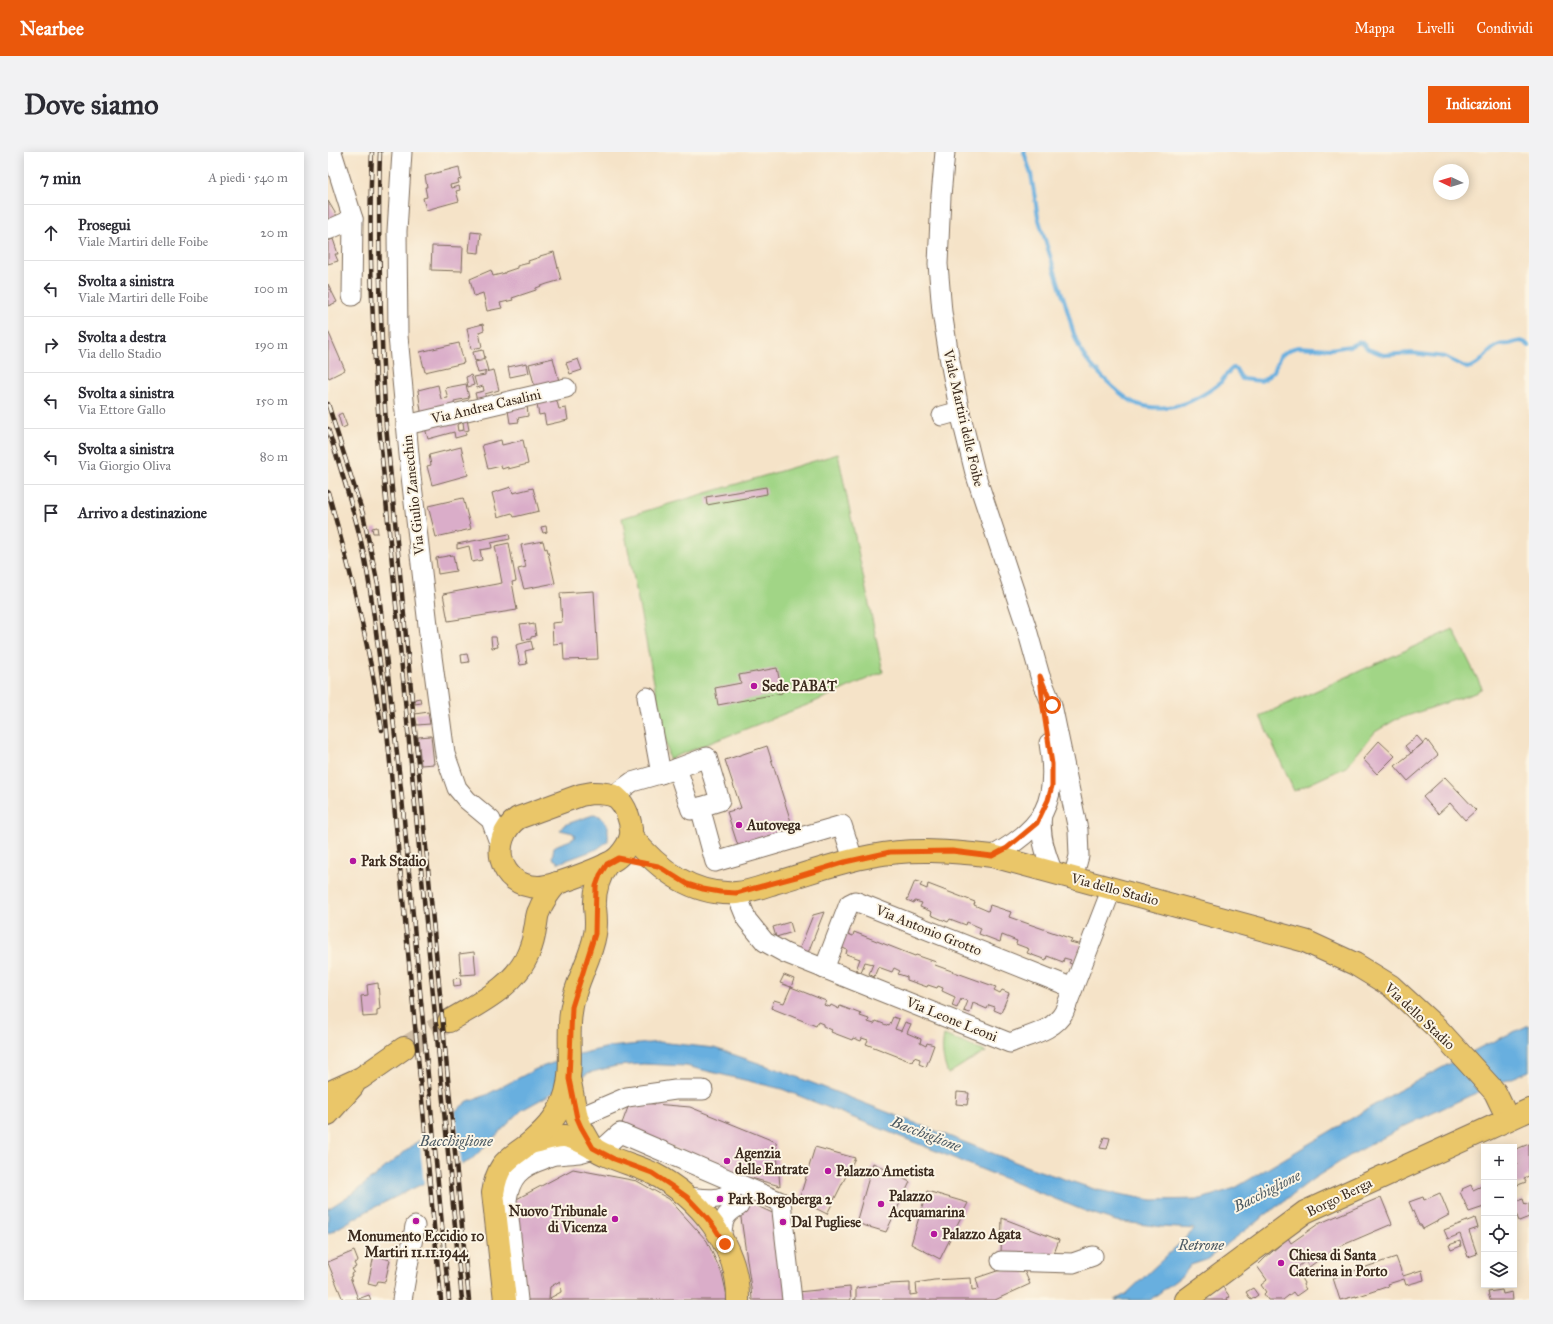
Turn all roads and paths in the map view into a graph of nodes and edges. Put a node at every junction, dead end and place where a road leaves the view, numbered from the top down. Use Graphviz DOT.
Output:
graph roads {
  1 [pos="332,152"];
  2 [pos="402,152"];
  3 [pos="945,152"];
  4 [pos="353,219"];
  5 [pos="328,230"];
  6 [pos="352,296"];
  7 [pos="566,388"];
  8 [pos="406,425"];
  9 [pos="1040,676"];
  10 [pos="647,698"];
  11 [pos="669,771"];
  12 [pos="615,797"];
  13 [pos="700,807"];
  14 [pos="1042,814"];
  15 [pos="518,818"];
  16 [pos="491,820"];
  17 [pos="631,836"];
  18 [pos="501,848"];
  19 [pos="992,856"];
  20 [pos="853,860"];
  21 [pos="612,861"];
  22 [pos="658,866"];
  23 [pos="1053,872"];
  24 [pos="1073,878"];
  25 [pos="562,881"];
  26 [pos="525,884"];
  27 [pos="1112,888"];
  28 [pos="736,893"];
  29 [pos="595,905"];
  30 [pos="538,912"];
  31 [pos="824,969"];
  32 [pos="1073,988"];
  33 [pos="449,1021"];
  34 [pos="404,1048"];
  35 [pos="361,1078"];
  36 [pos="569,1090"];
  37 [pos="703,1090"];
  38 [pos="328,1093"];
  39 [pos="1529,1110"];
  40 [pos="328,1114"];
  41 [pos="585,1115"];
  42 [pos="1508,1119"];
  43 [pos="530,1143"];
  44 [pos="596,1150"];
  45 [pos="703,1180"];
  46 [pos="686,1198"];
  47 [pos="519,1204"];
  48 [pos="416,1226"];
  49 [pos="722,1238"];
  50 [pos="1093,1256"];
  51 [pos="1001,1261"];
  52 [pos="402,1300"];
  53 [pos="505,1300"];
  54 [pos="518,1300"];
  55 [pos="528,1300"];
  56 [pos="738,1300"];
  57 [pos="792,1300"];
  58 [pos="1186,1300"];
  1 -- 4 [label="street"];
  2 -- 8 [label="street, Via Giulio Zanecchin"];
  3 -- 9 [label="street, Viale Martiri delle Foibe"];
  4 -- 5 [label="street"];
  4 -- 6 [label="street"];
  7 -- 8 [label="street, Via Andrea Casalini"];
  8 -- 16 [label="street, Via Giulio Zanecchin"];
  9 -- 14 [label="street, Viale Martiri delle Foibe"];
  9 -- 24 [label="street, Viale Martiri delle Foibe"];
  10 -- 11 [label="street"];
  11 -- 12 [label="street"];
  11 -- 13 [label="street"];
  11 -- 13 [label="street"];
  12 -- 15 [label="main road"];
  12 -- 17 [label="main road"];
  13 -- 20 [label="street"];
  14 -- 19 [label="street, Viale Martiri delle Foibe"];
  14 -- 23 [label="street, Viale Martiri delle Foibe"];
  15 -- 16 [label="street"];
  15 -- 18 [label="main road"];
  16 -- 18 [label="street"];
  17 -- 21 [label="main road"];
  17 -- 22 [label="main road, Via dello Stadio"];
  18 -- 26 [label="main road"];
  19 -- 20 [label="main road, Via dello Stadio"];
  19 -- 23 [label="main road, Via dello Stadio"];
  20 -- 28 [label="main road, Via dello Stadio"];
  21 -- 22 [label="main road, Via dello Stadio"];
  21 -- 25 [label="main road"];
  21 -- 29 [label="main road"];
  22 -- 28 [label="main road, Via dello Stadio"];
  23 -- 24 [label="main road, Via dello Stadio"];
  24 -- 27 [label="main road, Via dello Stadio"];
  25 -- 26 [label="main road"];
  25 -- 29 [label="main road"];
  25 -- 30 [label="main road"];
  26 -- 30 [label="main road"];
  27 -- 32 [label="street, Via Leone Leoni"];
  27 -- 42 [label="main road, Via dello Stadio"];
  28 -- 31 [label="street, Via Leone Leoni"];
  29 -- 36 [label="main road"];
  30 -- 33 [label="main road"];
  31 -- 32 [label="street, Via Leone Leoni"];
  31 -- 32 [label="street, Via Antonio Grotto"];
  34 -- 35 [label="main road"];
  35 -- 38 [label="main road"];
  35 -- 40 [label="main road"];
  36 -- 43 [label="main road"];
  36 -- 44 [label="main road"];
  37 -- 41 [label="street"];
  39 -- 42 [label="main road, Borgo Berga"];
  42 -- 58 [label="main road, Borgo Berga"];
  43 -- 44 [label="main road"];
  43 -- 53 [label="main road"];
  44 -- 46 [label="main road"];
  44 -- 54 [label="street"];
  44 -- 57 [label="street"];
  45 -- 46 [label="street"];
  46 -- 49 [label="main road"];
  46 -- 49 [label="street"];
  47 -- 55 [label="street"];
  48 -- 52 [label="street"];
  49 -- 56 [label="main road"];
  50 -- 51 [label="street"];
}
